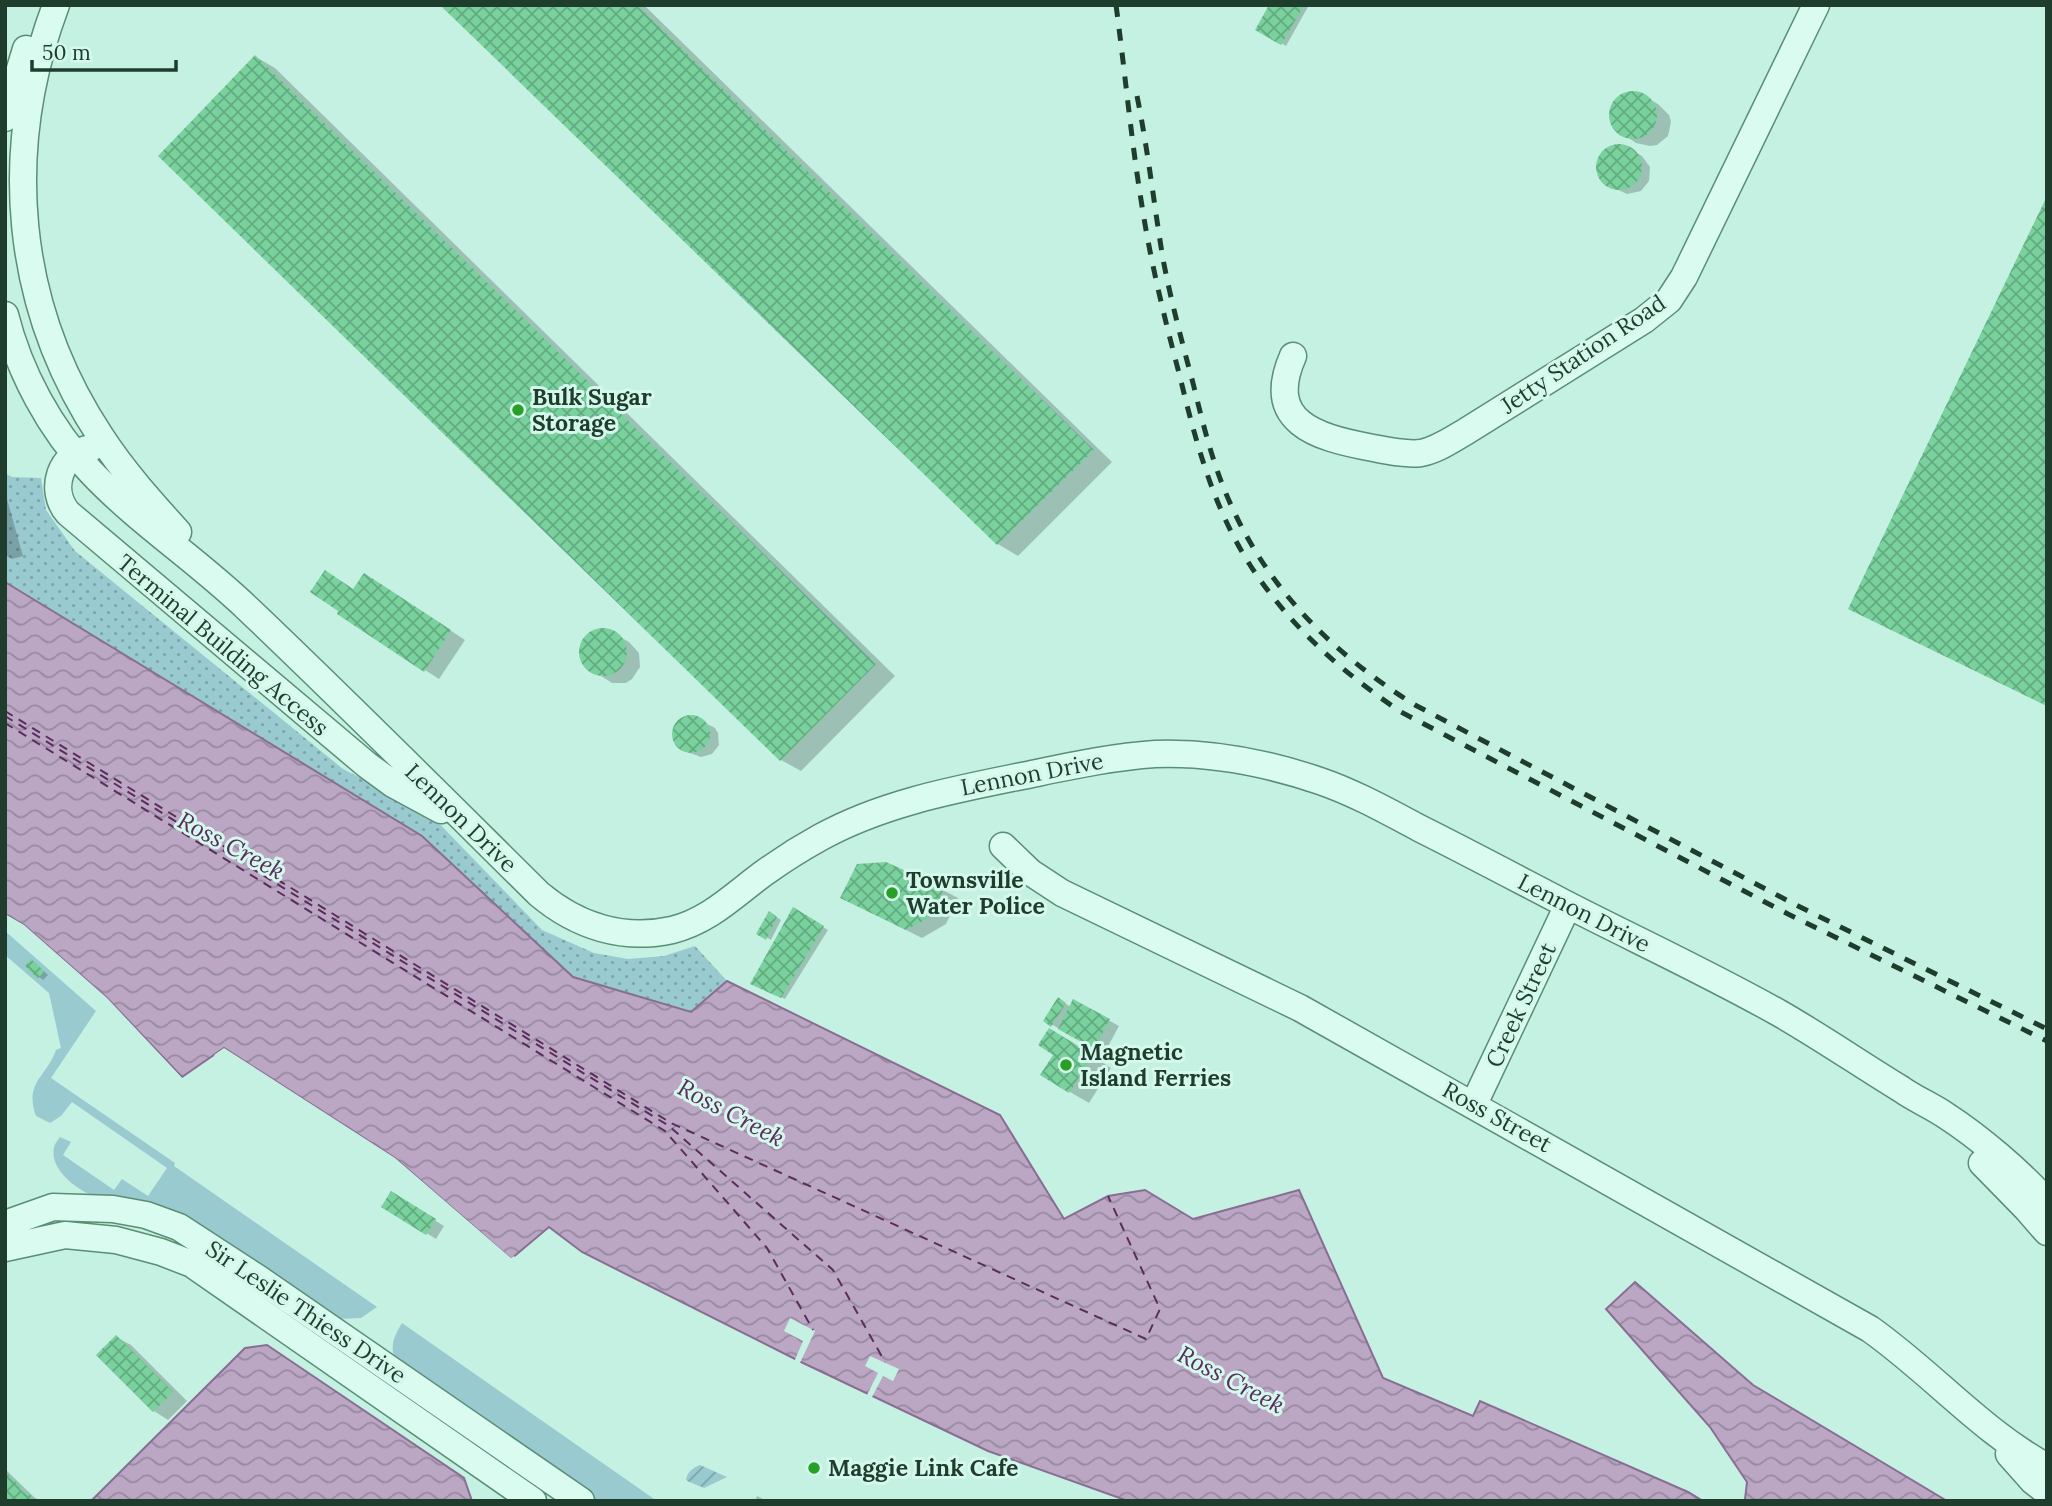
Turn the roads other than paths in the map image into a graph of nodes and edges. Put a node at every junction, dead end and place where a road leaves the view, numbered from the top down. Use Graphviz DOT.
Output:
graph roads {
  1 [pos="44,5"];
  2 [pos="56,5"];
  3 [pos="1816,5"];
  4 [pos="5,118"];
  5 [pos="16,246"];
  6 [pos="5,315"];
  7 [pos="1293,356"];
  8 [pos="87,414"];
  9 [pos="57,428"];
  10 [pos="109,449"];
  11 [pos="75,453"];
  12 [pos="245,606"];
  13 [pos="470,827"];
  14 [pos="1003,846"];
  15 [pos="1569,905"];
  16 [pos="1903,1091"];
  17 [pos="1474,1104"];
  18 [pos="2047,1202"];
  19 [pos="5,1223"];
  20 [pos="2047,1232"];
  21 [pos="5,1248"];
  22 [pos="1975,1416"];
  23 [pos="2047,1467"];
  24 [pos="2047,1492"];
  25 [pos="533,1501"];
  26 [pos="581,1501"];
  1 -- 4 [label="street"];
  2 -- 5 [label="street, Lennon Drive"];
  3 -- 7 [label="street, Jetty Station Road"];
  5 -- 8 [label="street, Lennon Drive"];
  6 -- 9 [label="street, Lennon Drive"];
  8 -- 9 [label="street"];
  8 -- 10 [label="street, Lennon Drive"];
  9 -- 11 [label="street, Lennon Drive"];
  10 -- 11 [label="street"];
  10 -- 12 [label="street, Lennon Drive"];
  11 -- 12 [label="street, Lennon Drive"];
  11 -- 13 [label="street, Terminal Building Access"];
  12 -- 13 [label="street, Lennon Drive"];
  13 -- 15 [label="street, Lennon Drive"];
  14 -- 17 [label="street, Ross Street"];
  15 -- 16 [label="street, Lennon Drive"];
  15 -- 17 [label="street, Creek Street"];
  16 -- 18 [label="street, Lennon Drive"];
  16 -- 20 [label="street, Lennon Drive"];
  17 -- 22 [label="street, Ross Street"];
  19 -- 26 [label="street, Sir Leslie Thiess Drive"];
  21 -- 25 [label="street, Sir Leslie Thiess Drive"];
  22 -- 23 [label="street, Ross Street"];
  22 -- 24 [label="street, Ross Street"];
}
